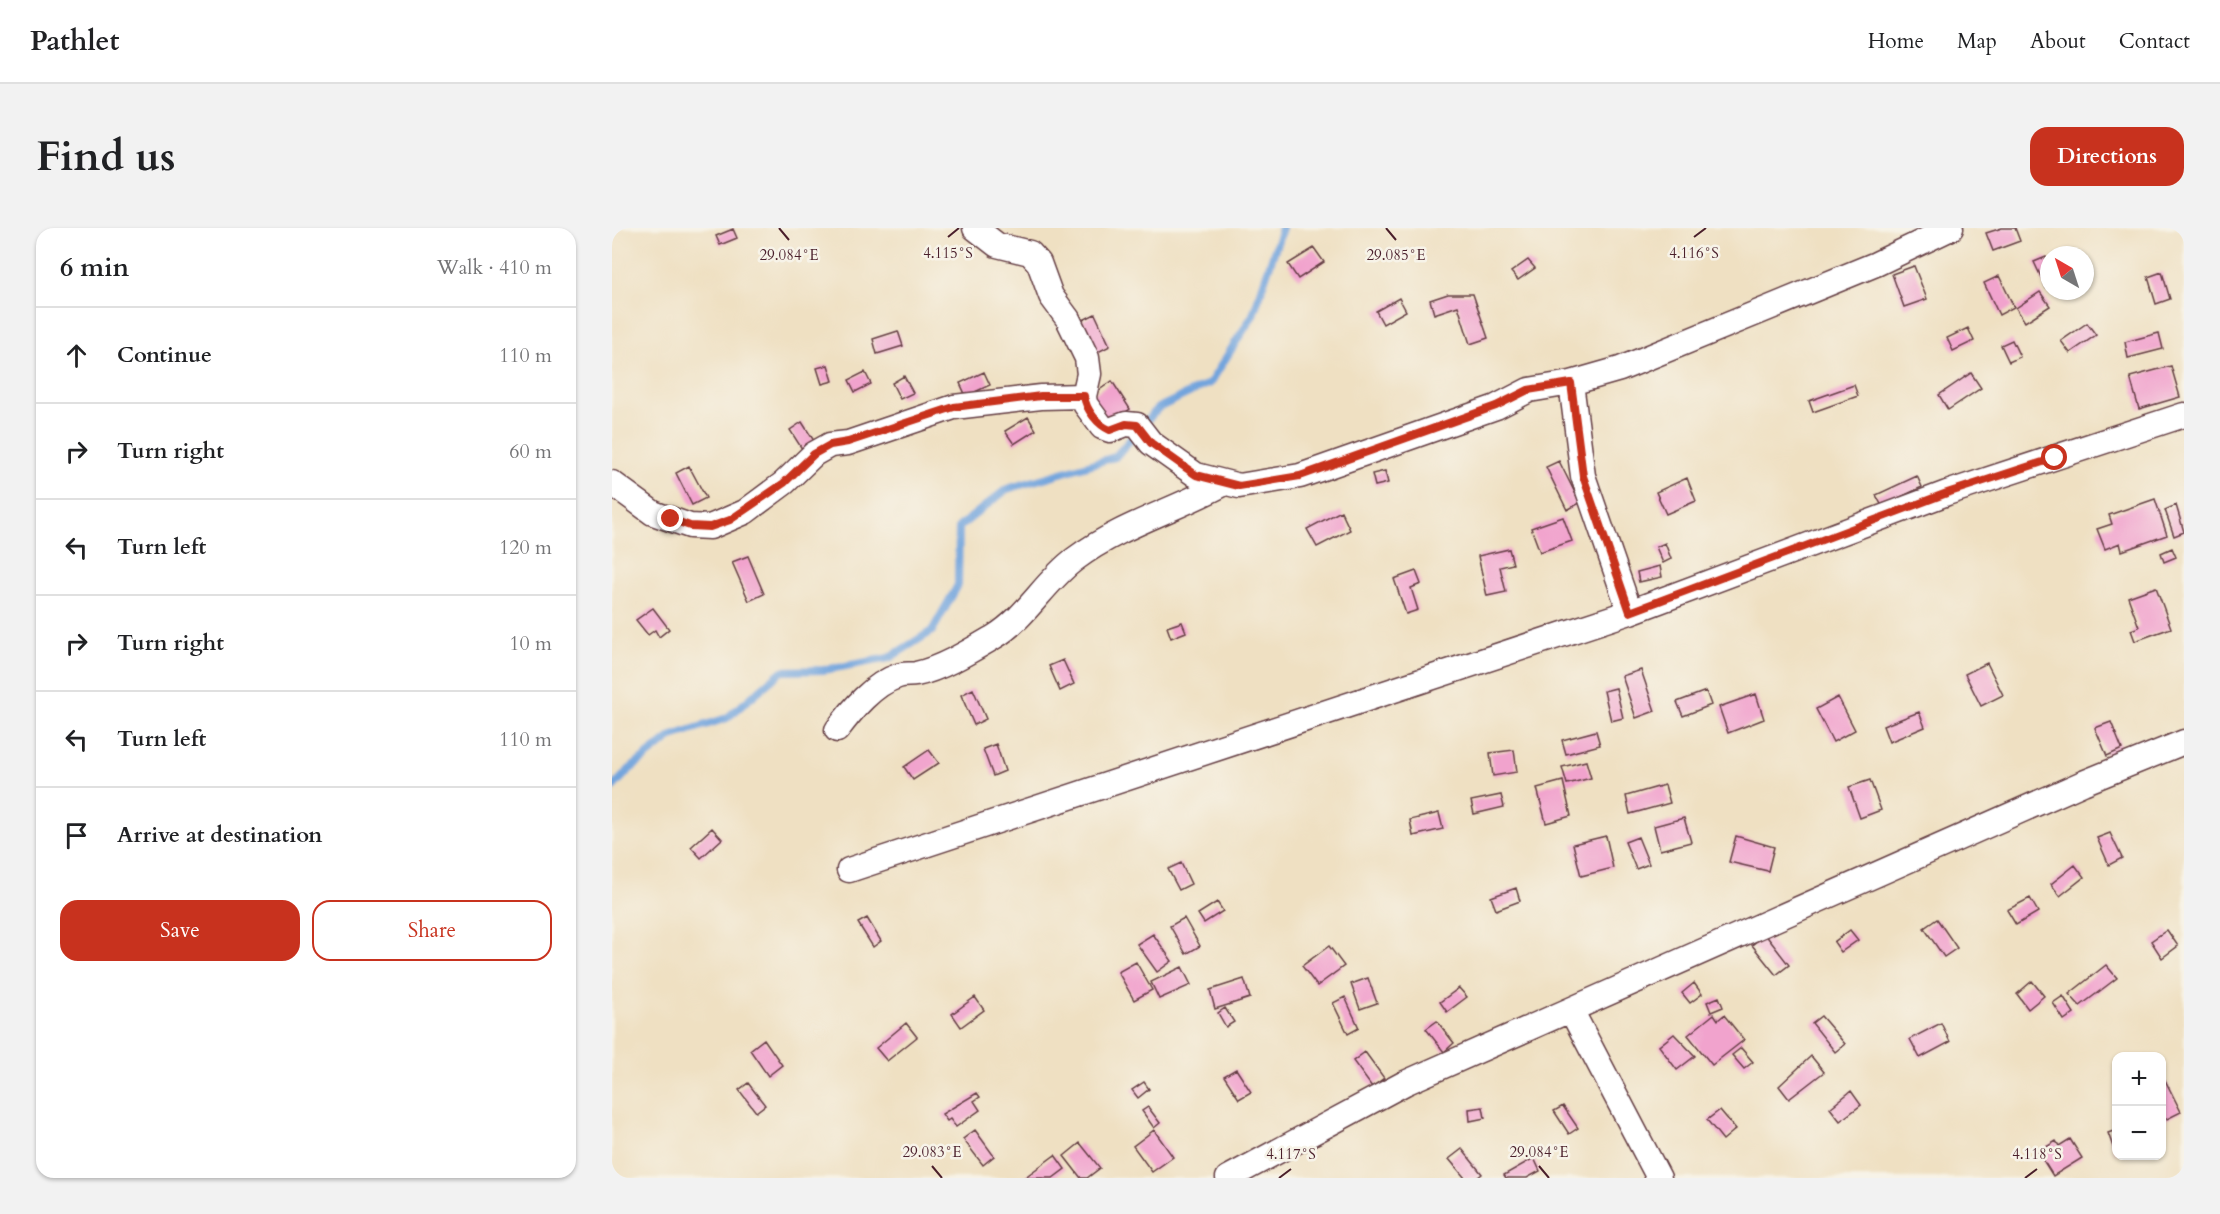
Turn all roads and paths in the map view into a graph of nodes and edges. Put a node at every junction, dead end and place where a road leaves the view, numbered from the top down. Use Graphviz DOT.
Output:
graph roads {
  1 [pos="975,228"];
  2 [pos="1951,228"];
  3 [pos="1571,383"];
  4 [pos="1084,396"];
  5 [pos="2184,415"];
  6 [pos="612,483"];
  7 [pos="1225,483"];
  8 [pos="1630,612"];
  9 [pos="837,730"];
  10 [pos="2184,742"];
  11 [pos="849,870"];
  12 [pos="1571,1010"];
  13 [pos="1228,1178"];
  14 [pos="1659,1178"];
  1 -- 4 [label="street"];
  2 -- 3 [label="street"];
  3 -- 7 [label="street"];
  3 -- 8 [label="street"];
  4 -- 6 [label="street"];
  4 -- 7 [label="street"];
  5 -- 8 [label="street"];
  7 -- 9 [label="street"];
  8 -- 11 [label="street"];
  10 -- 12 [label="street"];
  12 -- 13 [label="street"];
  12 -- 14 [label="street"];
}
